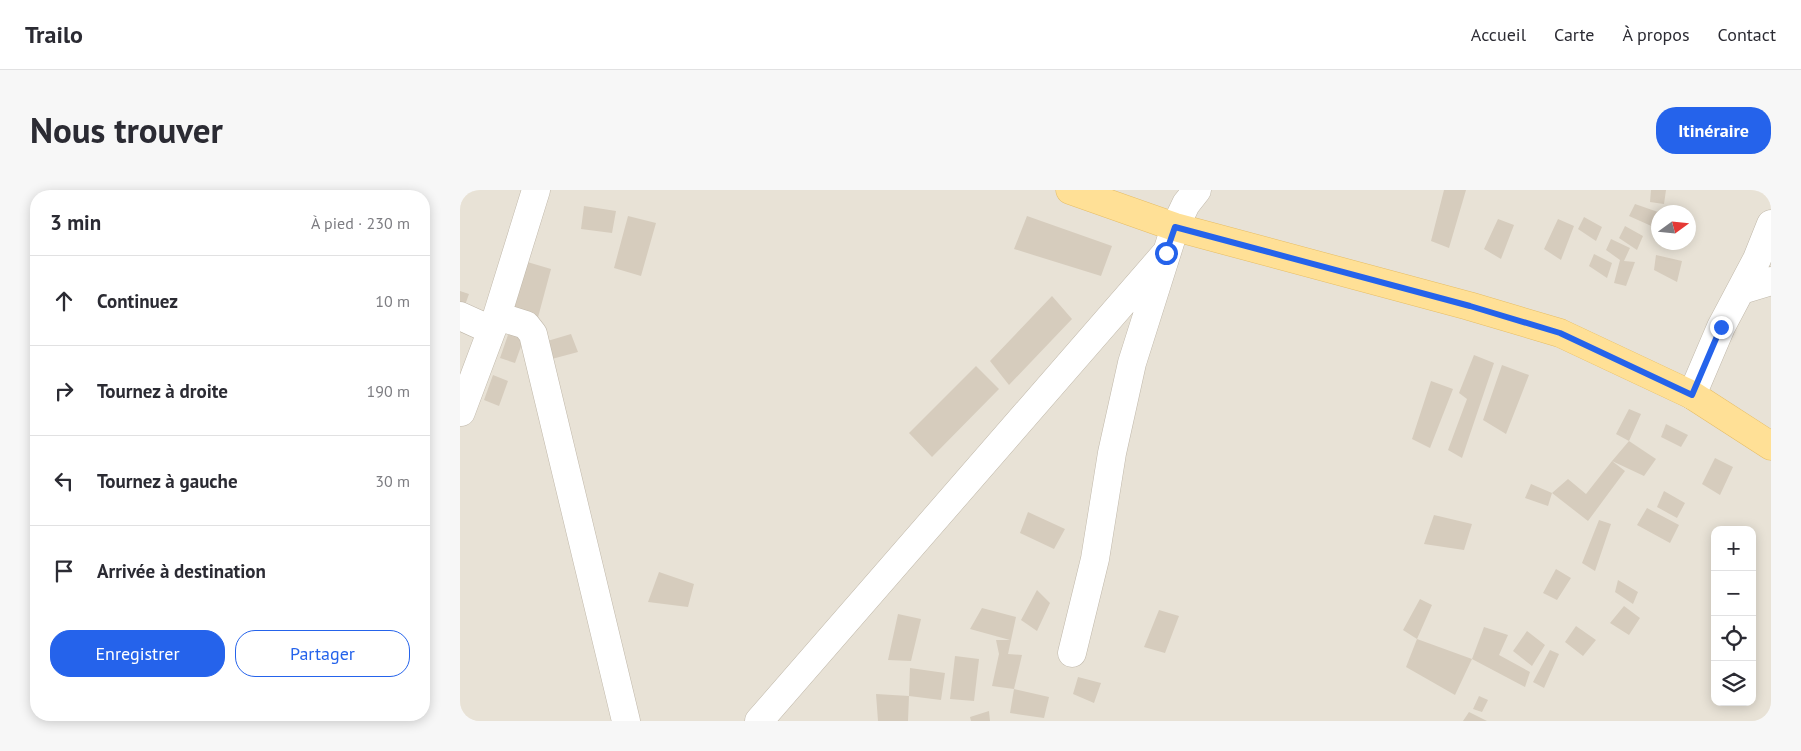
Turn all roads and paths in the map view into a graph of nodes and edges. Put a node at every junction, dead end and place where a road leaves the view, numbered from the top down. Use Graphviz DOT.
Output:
graph roads {
  1 [pos="536,190"];
  2 [pos="1070,190"];
  3 [pos="1196,190"];
  4 [pos="1771,224"];
  5 [pos="1175,227"];
  6 [pos="1166,253"];
  7 [pos="1771,281"];
  8 [pos="1742,290"];
  9 [pos="460,316"];
  10 [pos="494,323"];
  11 [pos="1692,395"];
  12 [pos="461,412"];
  13 [pos="1771,446"];
  14 [pos="1072,654"];
  15 [pos="626,721"];
  16 [pos="759,721"];
  1 -- 10 [label="street"];
  2 -- 5 [label="main road"];
  3 -- 5 [label="street"];
  4 -- 8 [label="street"];
  5 -- 6 [label="street"];
  5 -- 11 [label="main road"];
  6 -- 14 [label="street"];
  6 -- 16 [label="street"];
  7 -- 8 [label="street"];
  8 -- 11 [label="street"];
  9 -- 10 [label="street"];
  10 -- 12 [label="street"];
  10 -- 15 [label="street"];
  11 -- 13 [label="main road"];
}
